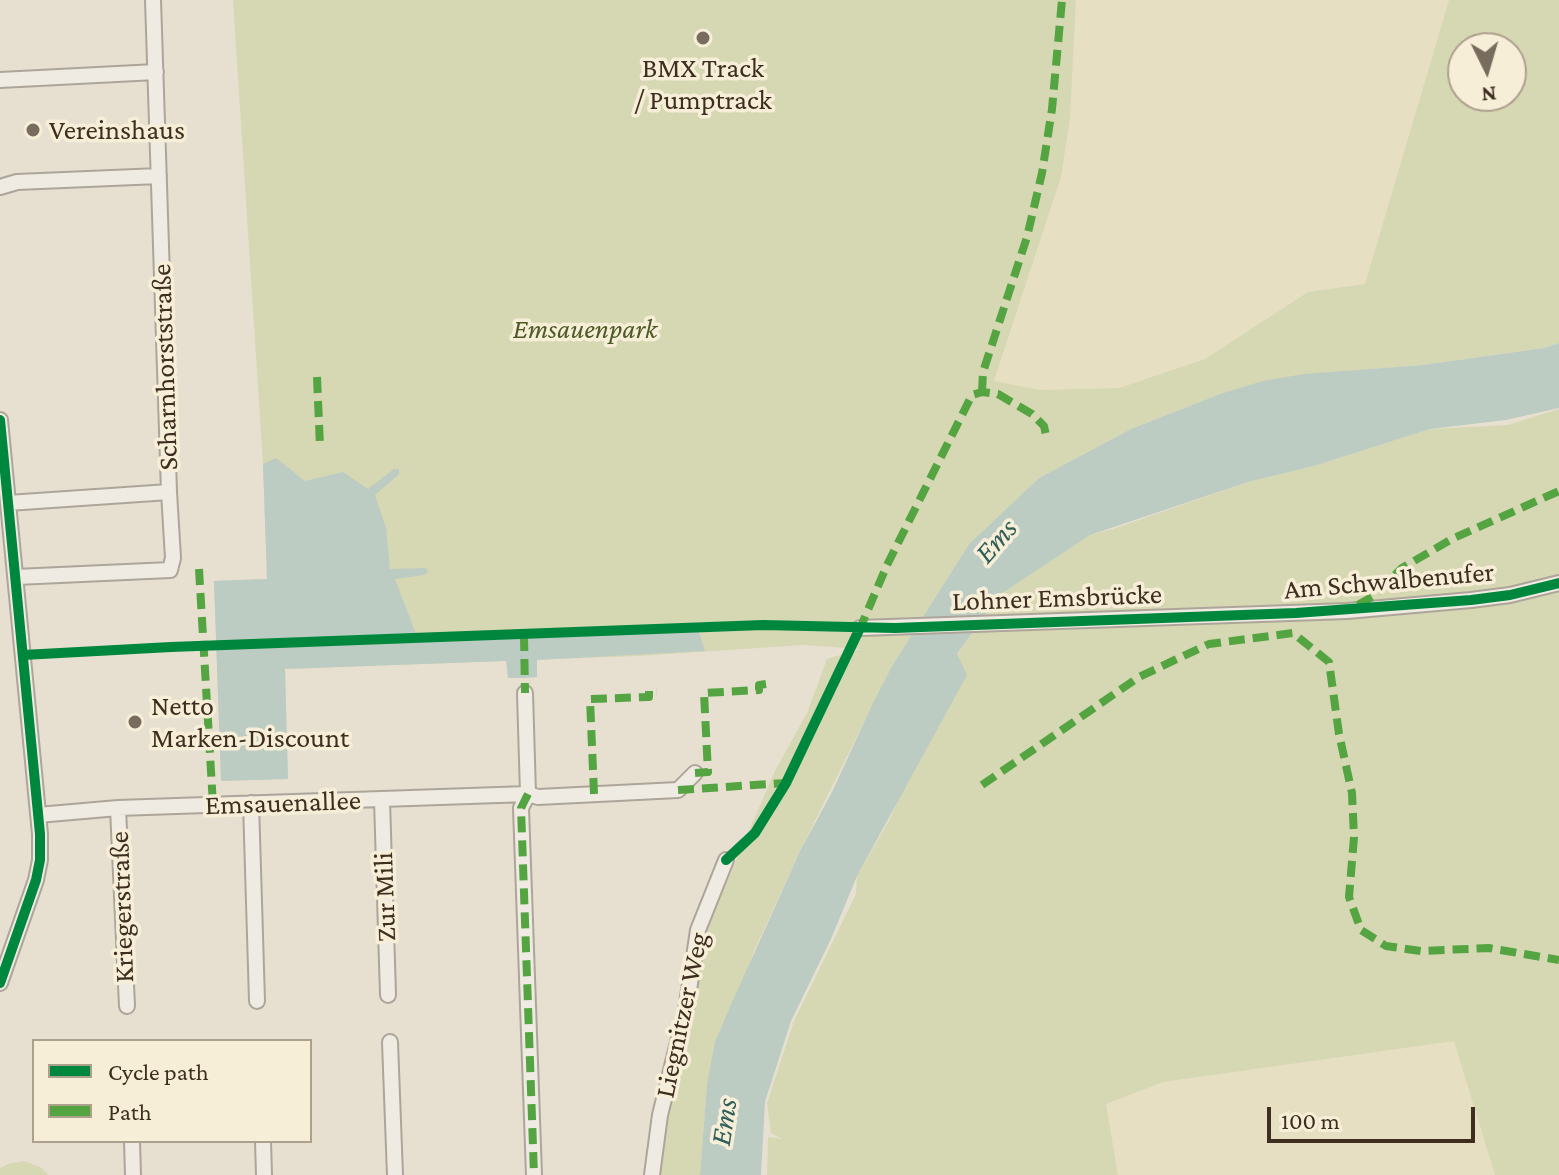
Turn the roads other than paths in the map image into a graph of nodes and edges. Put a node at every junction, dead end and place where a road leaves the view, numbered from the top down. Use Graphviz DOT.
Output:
graph roads {
  1 [pos="153,0"];
  2 [pos="156,72"];
  3 [pos="0,80"];
  4 [pos="159,176"];
  5 [pos="0,187"];
  6 [pos="0,420"];
  7 [pos="169,492"];
  8 [pos="8,503"];
  9 [pos="16,577"];
  10 [pos="1559,583"];
  11 [pos="1220,615"];
  12 [pos="860,628"];
  13 [pos="525,693"];
  14 [pos="695,773"];
  15 [pos="528,794"];
  16 [pos="382,800"];
  17 [pos="251,803"];
  18 [pos="118,808"];
  19 [pos="38,815"];
  20 [pos="726,860"];
  21 [pos="0,983"];
  22 [pos="388,995"];
  23 [pos="257,1001"];
  24 [pos="127,1006"];
  25 [pos="390,1042"];
  26 [pos="132,1143"];
  27 [pos="263,1143"];
  28 [pos="133,1175"];
  29 [pos="264,1175"];
  30 [pos="395,1175"];
  31 [pos="534,1175"];
  32 [pos="652,1175"];
  1 -- 2 [label="street, Scharnhorststraße"];
  2 -- 3 [label="street"];
  2 -- 4 [label="street, Scharnhorststraße"];
  4 -- 5 [label="street"];
  4 -- 7 [label="street, Scharnhorststraße"];
  6 -- 8 [label="street"];
  7 -- 8 [label="street, Scharnhorststraße"];
  7 -- 9 [label="street"];
  8 -- 9 [label="street"];
  9 -- 19 [label="street"];
  10 -- 11 [label="street, Am Schwalbenufer"];
  11 -- 12 [label="street, Lohner Emsbrücke"];
  13 -- 15 [label="street"];
  14 -- 15 [label="street, Emsauenallee"];
  15 -- 16 [label="street, Emsauenallee"];
  15 -- 31 [label="street"];
  16 -- 17 [label="street, Emsauenallee"];
  16 -- 22 [label="street, Zur Mili"];
  17 -- 18 [label="street, Emsauenallee"];
  17 -- 23 [label="street"];
  18 -- 19 [label="street, Emsauenallee"];
  18 -- 24 [label="street, Kriegerstraße"];
  19 -- 21 [label="street"];
  20 -- 32 [label="street, Liegnitzer Weg"];
  25 -- 30 [label="street"];
  26 -- 28 [label="street"];
  27 -- 29 [label="street"];
}
